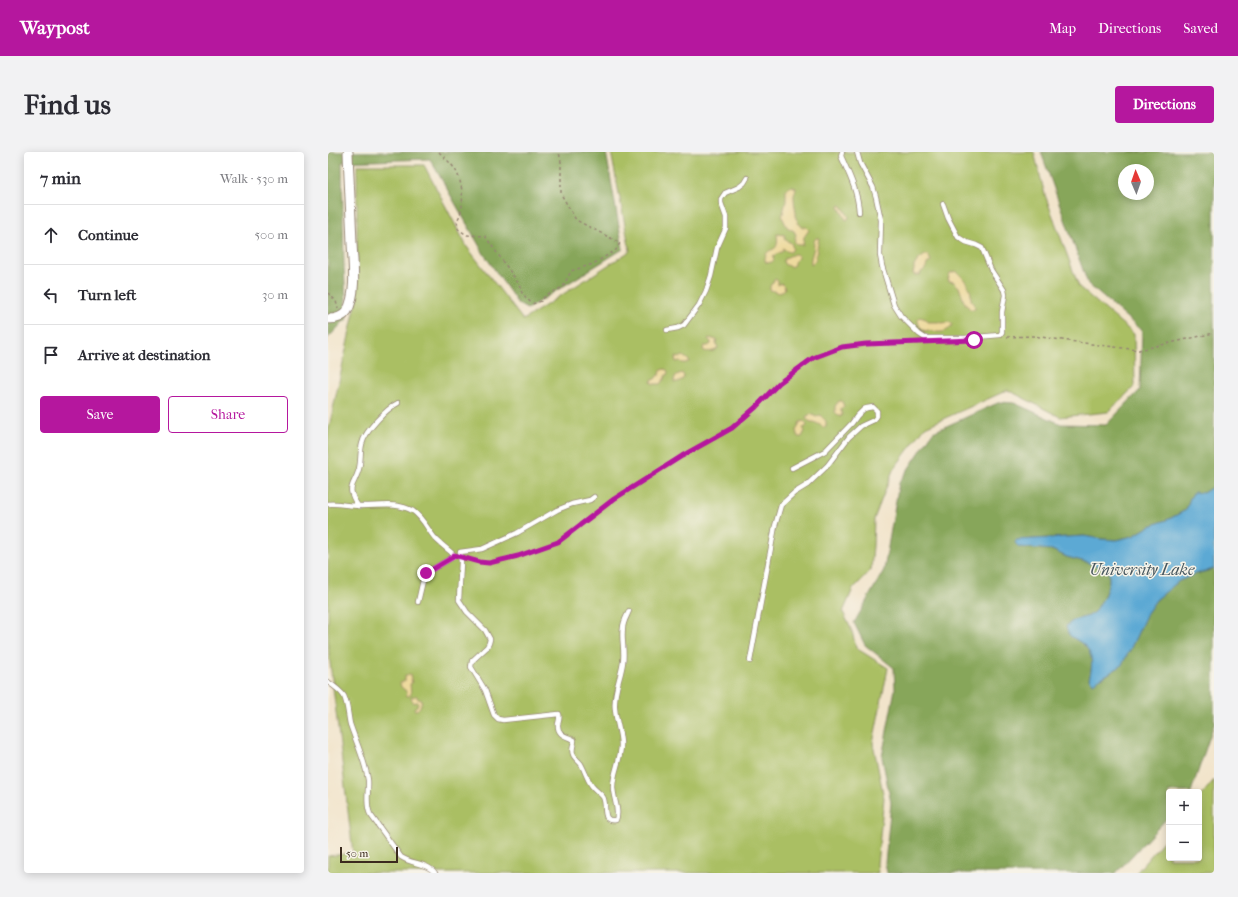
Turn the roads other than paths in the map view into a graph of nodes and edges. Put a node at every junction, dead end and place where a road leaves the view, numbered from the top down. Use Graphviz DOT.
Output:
graph roads {
  1 [pos="348,152"];
  2 [pos="842,152"];
  3 [pos="857,152"];
  4 [pos="747,178"];
  5 [pos="943,204"];
  6 [pos="859,212"];
  7 [pos="328,319"];
  8 [pos="667,330"];
  9 [pos="398,403"];
  10 [pos="792,468"];
  11 [pos="594,497"];
  12 [pos="328,504"];
  13 [pos="358,506"];
  14 [pos="418,602"];
  15 [pos="629,611"];
  16 [pos="750,661"];
  17 [pos="328,682"];
  18 [pos="435,873"];
  1 -- 7 [label="street"];
  2 -- 6 [label="lane"];
  3 -- 5 [label="lane"];
  4 -- 8 [label="lane"];
  9 -- 13 [label="lane"];
  10 -- 16 [label="lane"];
  11 -- 15 [label="lane"];
  12 -- 13 [label="lane"];
  13 -- 14 [label="lane"];
  17 -- 18 [label="lane"];
}
